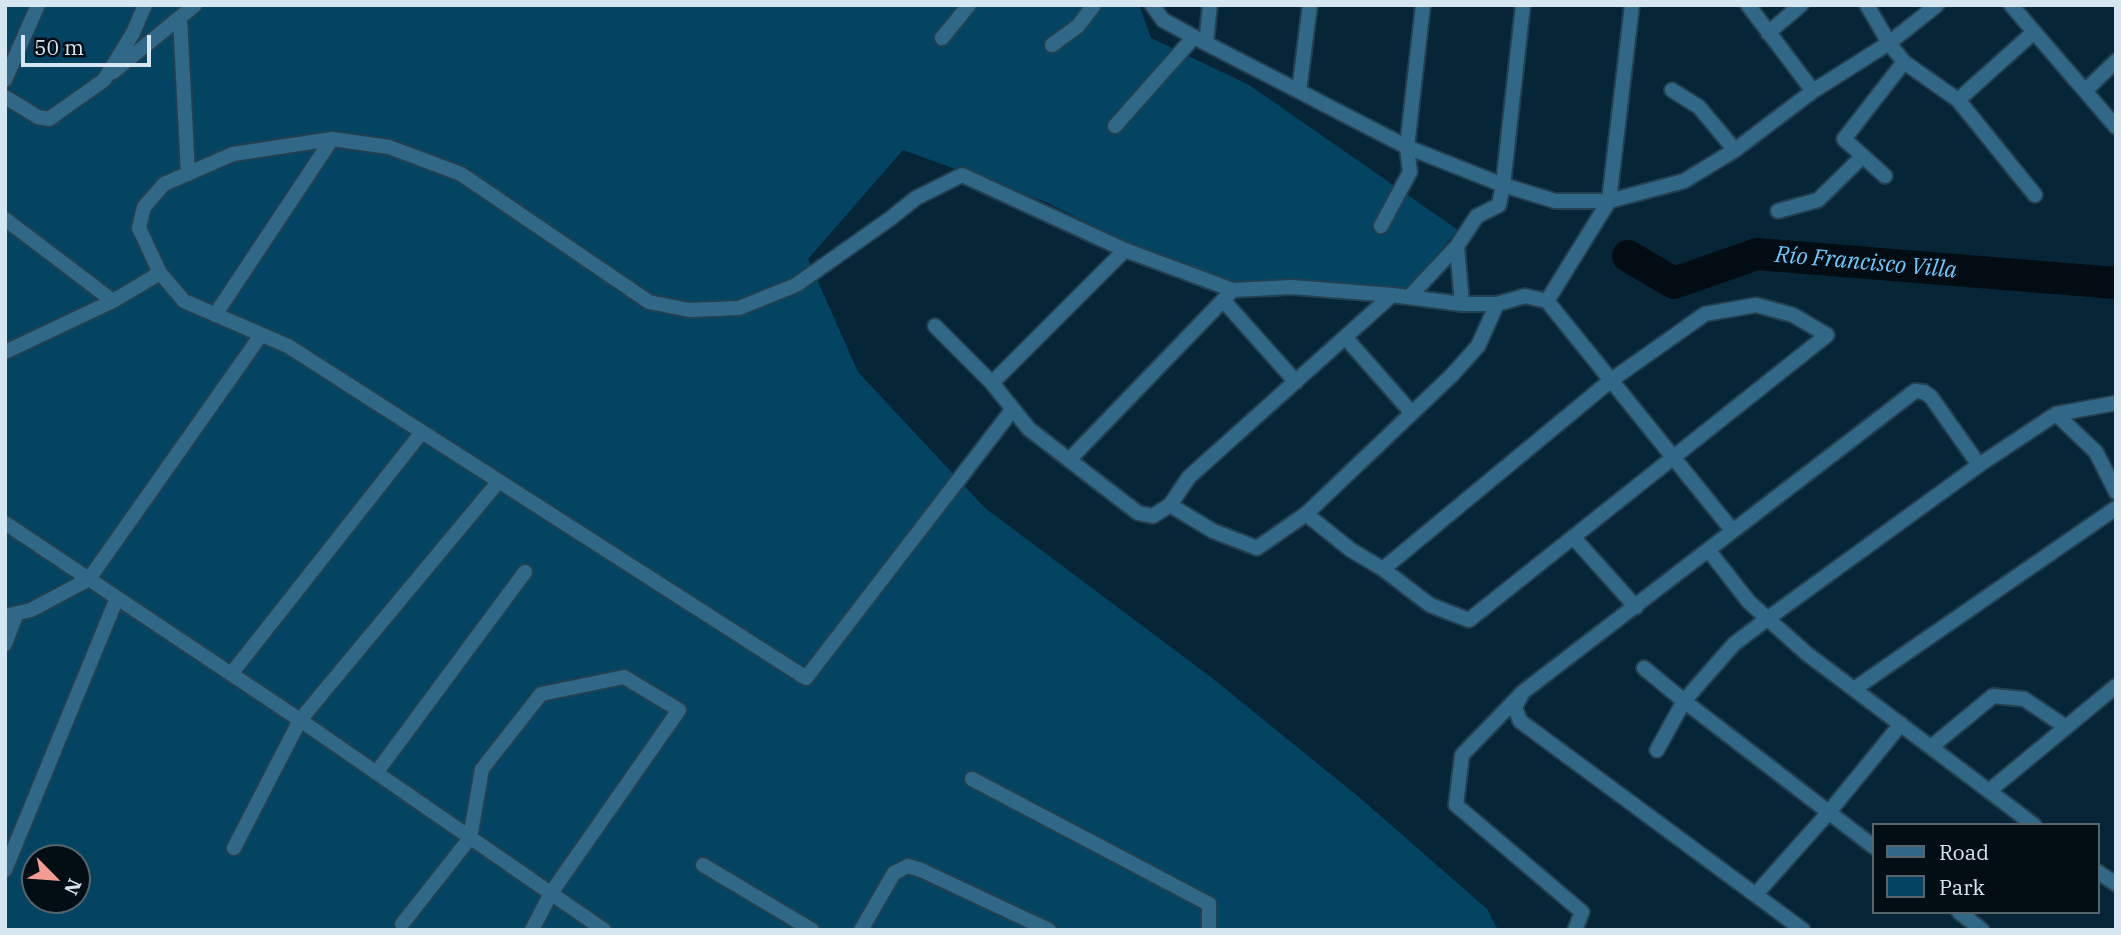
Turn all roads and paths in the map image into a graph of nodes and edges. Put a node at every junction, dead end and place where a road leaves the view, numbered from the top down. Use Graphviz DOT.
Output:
graph roads {
  1 [pos="38,5"];
  2 [pos="145,5"];
  3 [pos="195,5"];
  4 [pos="969,5"];
  5 [pos="1094,5"];
  6 [pos="1152,5"];
  7 [pos="1210,5"];
  8 [pos="1310,5"];
  9 [pos="1423,5"];
  10 [pos="1523,5"];
  11 [pos="1632,5"];
  12 [pos="1748,5"];
  13 [pos="1801,5"];
  14 [pos="1867,5"];
  15 [pos="1937,5"];
  16 [pos="2011,5"];
  17 [pos="180,18"];
  18 [pos="2034,32"];
  19 [pos="1768,33"];
  20 [pos="942,38"];
  21 [pos="1200,40"];
  22 [pos="1889,43"];
  23 [pos="1052,45"];
  24 [pos="2116,61"];
  25 [pos="1904,62"];
  26 [pos="5,80"];
  27 [pos="104,80"];
  28 [pos="1672,90"];
  29 [pos="2087,90"];
  30 [pos="1299,91"];
  31 [pos="1813,91"];
  32 [pos="5,97"];
  33 [pos="1958,100"];
  34 [pos="1115,125"];
  35 [pos="2116,127"];
  36 [pos="332,139"];
  37 [pos="1406,147"];
  38 [pos="1735,150"];
  39 [pos="1863,156"];
  40 [pos="188,174"];
  41 [pos="1885,176"];
  42 [pos="1503,185"];
  43 [pos="2035,195"];
  44 [pos="1609,201"];
  45 [pos="1778,211"];
  46 [pos="5,219"];
  47 [pos="1381,226"];
  48 [pos="1457,246"];
  49 [pos="1125,250"];
  50 [pos="160,273"];
  51 [pos="1228,295"];
  52 [pos="1392,295"];
  53 [pos="1409,297"];
  54 [pos="113,300"];
  55 [pos="1547,301"];
  56 [pos="1462,303"];
  57 [pos="1497,304"];
  58 [pos="215,315"];
  59 [pos="935,326"];
  60 [pos="261,335"];
  61 [pos="1345,337"];
  62 [pos="5,352"];
  63 [pos="1609,381"];
  64 [pos="1296,382"];
  65 [pos="992,383"];
  66 [pos="2116,402"];
  67 [pos="1013,409"];
  68 [pos="1411,412"];
  69 [pos="2056,414"];
  70 [pos="422,432"];
  71 [pos="1672,457"];
  72 [pos="1069,460"];
  73 [pos="1979,465"];
  74 [pos="499,481"];
  75 [pos="2116,492"];
  76 [pos="1170,505"];
  77 [pos="2116,508"];
  78 [pos="1306,514"];
  79 [pos="5,523"];
  80 [pos="1732,530"];
  81 [pos="1573,537"];
  82 [pos="1709,551"];
  83 [pos="1382,569"];
  84 [pos="525,572"];
  85 [pos="89,579"];
  86 [pos="117,598"];
  87 [pos="1636,607"];
  88 [pos="11,615"];
  89 [pos="1767,619"];
  90 [pos="5,644"];
  91 [pos="1644,668"];
  92 [pos="231,674"];
  93 [pos="2116,686"];
  94 [pos="1854,689"];
  95 [pos="1523,692"];
  96 [pos="1684,701"];
  97 [pos="300,720"];
  98 [pos="1901,724"];
  99 [pos="2066,727"];
  100 [pos="1931,747"];
  101 [pos="1657,750"];
  102 [pos="376,773"];
  103 [pos="972,779"];
  104 [pos="1989,791"];
  105 [pos="1829,812"];
  106 [pos="2031,823"];
  107 [pos="471,838"];
  108 [pos="1872,845"];
  109 [pos="234,848"];
  110 [pos="703,865"];
  111 [pos="5,870"];
  112 [pos="2100,873"];
  113 [pos="2116,884"];
  114 [pos="551,893"];
  115 [pos="1756,894"];
  116 [pos="1962,914"];
  117 [pos="402,924"];
  118 [pos="532,930"];
  119 [pos="604,930"];
  120 [pos="812,930"];
  121 [pos="861,930"];
  122 [pos="1049,930"];
  123 [pos="1209,930"];
  124 [pos="1576,930"];
  125 [pos="1802,930"];
  126 [pos="1982,930"];
  1 -- 26 [label="street"];
  2 -- 27 [label="street"];
  3 -- 17 [label="street"];
  4 -- 20 [label="street"];
  5 -- 23 [label="street"];
  6 -- 21 [label="street"];
  7 -- 21 [label="street"];
  8 -- 30 [label="street"];
  9 -- 37 [label="street"];
  10 -- 42 [label="street"];
  11 -- 44 [label="street"];
  12 -- 19 [label="street"];
  13 -- 19 [label="street"];
  14 -- 22 [label="street"];
  15 -- 22 [label="street"];
  16 -- 18 [label="street"];
  17 -- 27 [label="street"];
  17 -- 40 [label="street"];
  18 -- 29 [label="street"];
  18 -- 33 [label="street"];
  19 -- 31 [label="street"];
  21 -- 30 [label="street"];
  21 -- 34 [label="street"];
  22 -- 25 [label="street"];
  22 -- 31 [label="street"];
  24 -- 29 [label="street"];
  25 -- 33 [label="street"];
  25 -- 39 [label="street"];
  27 -- 32 [label="street"];
  28 -- 38 [label="street"];
  29 -- 35 [label="street"];
  30 -- 37 [label="street"];
  31 -- 38 [label="street"];
  33 -- 43 [label="street"];
  36 -- 40 [label="street"];
  36 -- 49 [label="street"];
  36 -- 58 [label="street"];
  37 -- 42 [label="street"];
  37 -- 47 [label="street"];
  38 -- 44 [label="street"];
  39 -- 41 [label="street"];
  39 -- 45 [label="street"];
  40 -- 50 [label="street"];
  42 -- 44 [label="street"];
  42 -- 48 [label="street"];
  44 -- 55 [label="street"];
  46 -- 54 [label="street"];
  48 -- 53 [label="street"];
  48 -- 56 [label="street"];
  49 -- 51 [label="street"];
  49 -- 65 [label="street"];
  50 -- 54 [label="street"];
  50 -- 58 [label="street"];
  51 -- 52 [label="street"];
  51 -- 64 [label="street"];
  51 -- 72 [label="street"];
  52 -- 53 [label="street"];
  52 -- 61 [label="street"];
  53 -- 56 [label="street"];
  54 -- 62 [label="street"];
  55 -- 57 [label="street"];
  55 -- 63 [label="street"];
  56 -- 57 [label="street"];
  57 -- 68 [label="street"];
  58 -- 60 [label="street"];
  59 -- 65 [label="street"];
  60 -- 70 [label="street"];
  60 -- 85 [label="street"];
  61 -- 64 [label="street"];
  61 -- 68 [label="street"];
  63 -- 71 [label="street"];
  63 -- 71 [label="street"];
  63 -- 83 [label="street"];
  64 -- 76 [label="street"];
  65 -- 67 [label="street"];
  66 -- 69 [label="street"];
  67 -- 72 [label="street"];
  67 -- 74 [label="street"];
  68 -- 78 [label="street"];
  69 -- 73 [label="street"];
  69 -- 75 [label="street"];
  70 -- 74 [label="street"];
  70 -- 92 [label="street"];
  71 -- 80 [label="street"];
  71 -- 81 [label="street"];
  72 -- 76 [label="street"];
  73 -- 80 [label="street"];
  73 -- 89 [label="street"];
  74 -- 97 [label="street"];
  76 -- 78 [label="street"];
  77 -- 94 [label="street"];
  78 -- 83 [label="street"];
  79 -- 85 [label="street"];
  80 -- 82 [label="street"];
  81 -- 83 [label="street"];
  81 -- 87 [label="street"];
  82 -- 87 [label="street"];
  82 -- 89 [label="street"];
  84 -- 102 [label="street"];
  85 -- 86 [label="street"];
  85 -- 88 [label="street"];
  86 -- 92 [label="street"];
  86 -- 111 [label="street"];
  87 -- 95 [label="street"];
  88 -- 90 [label="street"];
  89 -- 94 [label="street"];
  89 -- 96 [label="street"];
  91 -- 96 [label="street"];
  92 -- 97 [label="street"];
  93 -- 99 [label="street"];
  94 -- 98 [label="street"];
  95 -- 115 [label="street"];
  95 -- 124 [label="street"];
  96 -- 101 [label="street"];
  96 -- 105 [label="street"];
  97 -- 102 [label="street"];
  97 -- 109 [label="street"];
  98 -- 100 [label="street"];
  98 -- 105 [label="street"];
  99 -- 100 [label="street"];
  99 -- 104 [label="street"];
  100 -- 104 [label="street"];
  102 -- 107 [label="street"];
  103 -- 123 [label="street"];
  104 -- 106 [label="street"];
  105 -- 108 [label="street"];
  105 -- 115 [label="street"];
  107 -- 114 [label="street"];
  107 -- 114 [label="street"];
  107 -- 117 [label="street"];
  110 -- 120 [label="street"];
  112 -- 113 [label="street"];
  114 -- 118 [label="street"];
  114 -- 119 [label="street"];
  115 -- 125 [label="street"];
  116 -- 126 [label="street"];
  121 -- 122 [label="street"];
}
